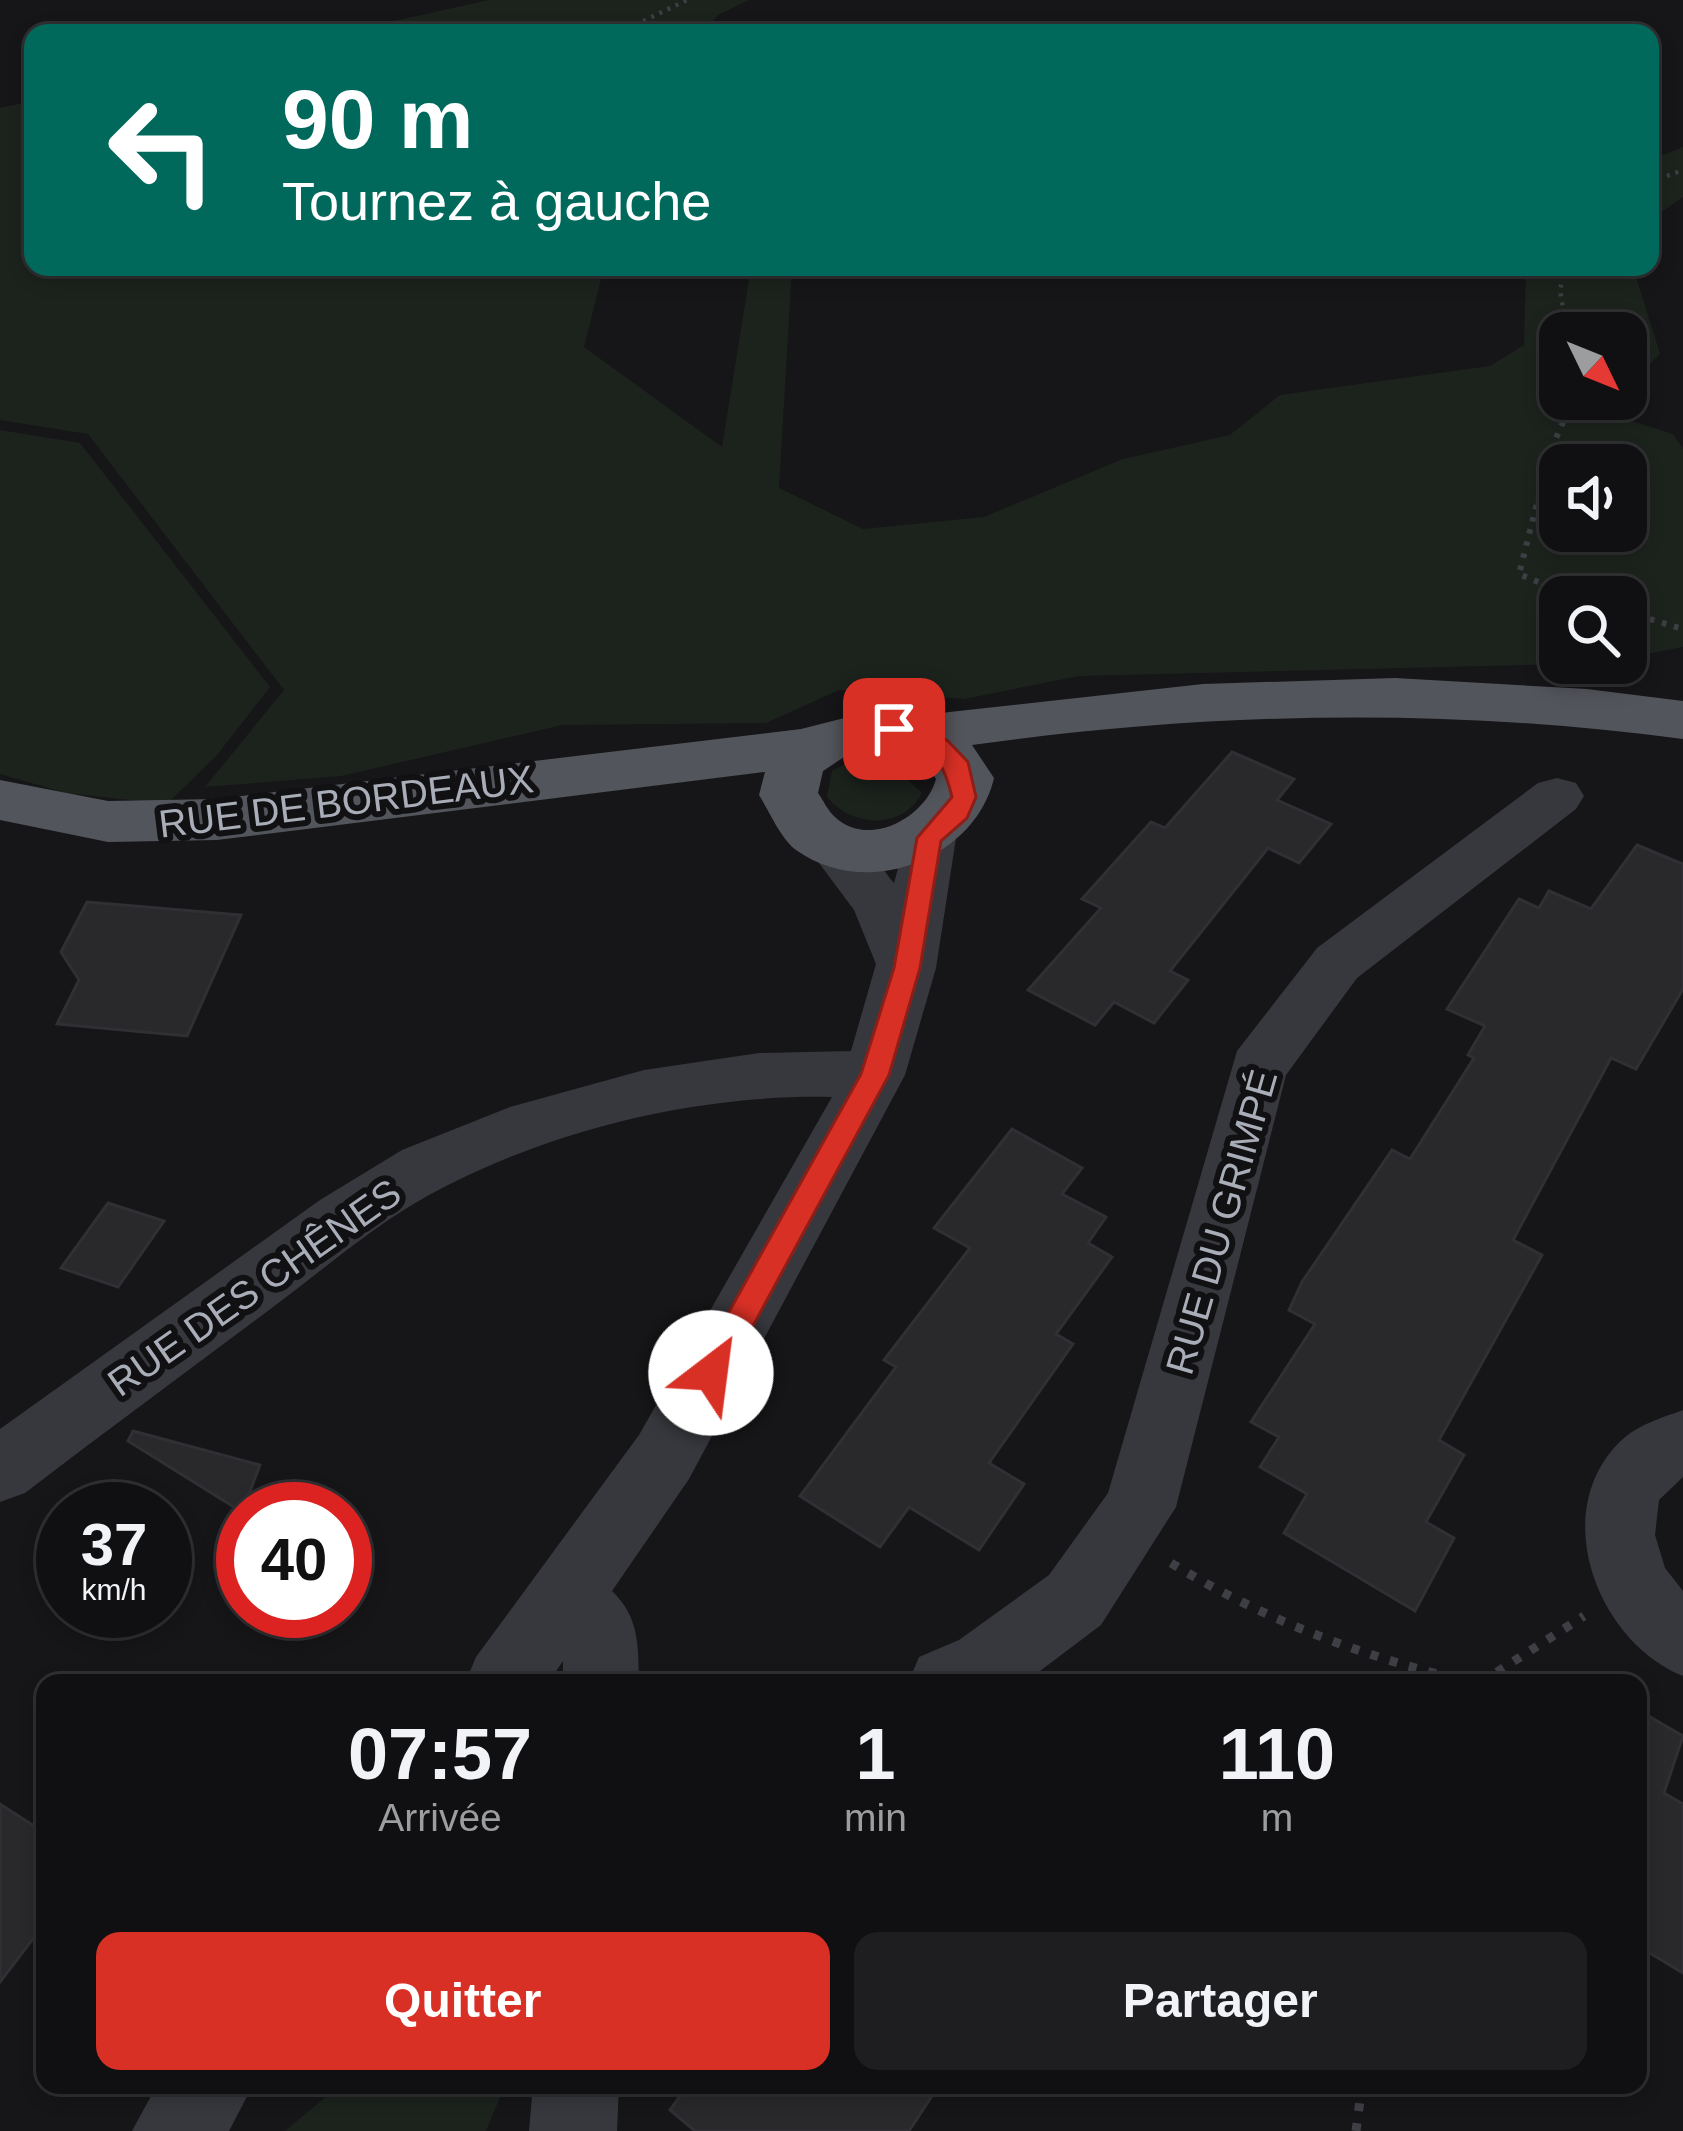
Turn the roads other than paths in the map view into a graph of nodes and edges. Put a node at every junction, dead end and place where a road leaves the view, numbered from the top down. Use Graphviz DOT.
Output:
graph roads {
  1 [pos="1080,712"];
  2 [pos="1683,720"];
  3 [pos="915,734"];
  4 [pos="811,747"];
  5 [pos="623,770"];
  6 [pos="964,781"];
  7 [pos="1557,796"];
  8 [pos="0,800"];
  9 [pos="812,826"];
  10 [pos="929,838"];
  11 [pos="907,968"];
  12 [pos="875,1075"];
  13 [pos="1683,1441"];
  14 [pos="0,1470"];
  15 [pos="566,1597"];
  16 [pos="1683,1640"];
  17 [pos="510,1674"];
  18 [pos="601,1674"];
  19 [pos="967,1674"];
  20 [pos="203,2094"];
  21 [pos="575,2094"];
  22 [pos="176,2131"];
  23 [pos="573,2131"];
  1 -- 2 [label="main road"];
  1 -- 3 [label="main road"];
  1 -- 6 [label="main road"];
  3 -- 4 [label="main road"];
  3 -- 6 [label="main road"];
  4 -- 5 [label="main road, RUE DE BORDEAUX"];
  4 -- 9 [label="main road"];
  5 -- 8 [label="main road, RUE DE BORDEAUX"];
  5 -- 9 [label="main road, RUE DE BORDEAUX"];
  6 -- 10 [label="main road"];
  7 -- 19 [label="street, RUE DU GRIMPÉ"];
  9 -- 10 [label="main road"];
  9 -- 11 [label="street"];
  10 -- 11 [label="street"];
  11 -- 12 [label="street"];
  12 -- 14 [label="street, RUE DES CHÊNES"];
  12 -- 15 [label="street"];
  13 -- 16 [label="street"];
  15 -- 17 [label="street"];
  15 -- 18 [label="street"];
  20 -- 22 [label="street"];
  21 -- 23 [label="street"];
}
